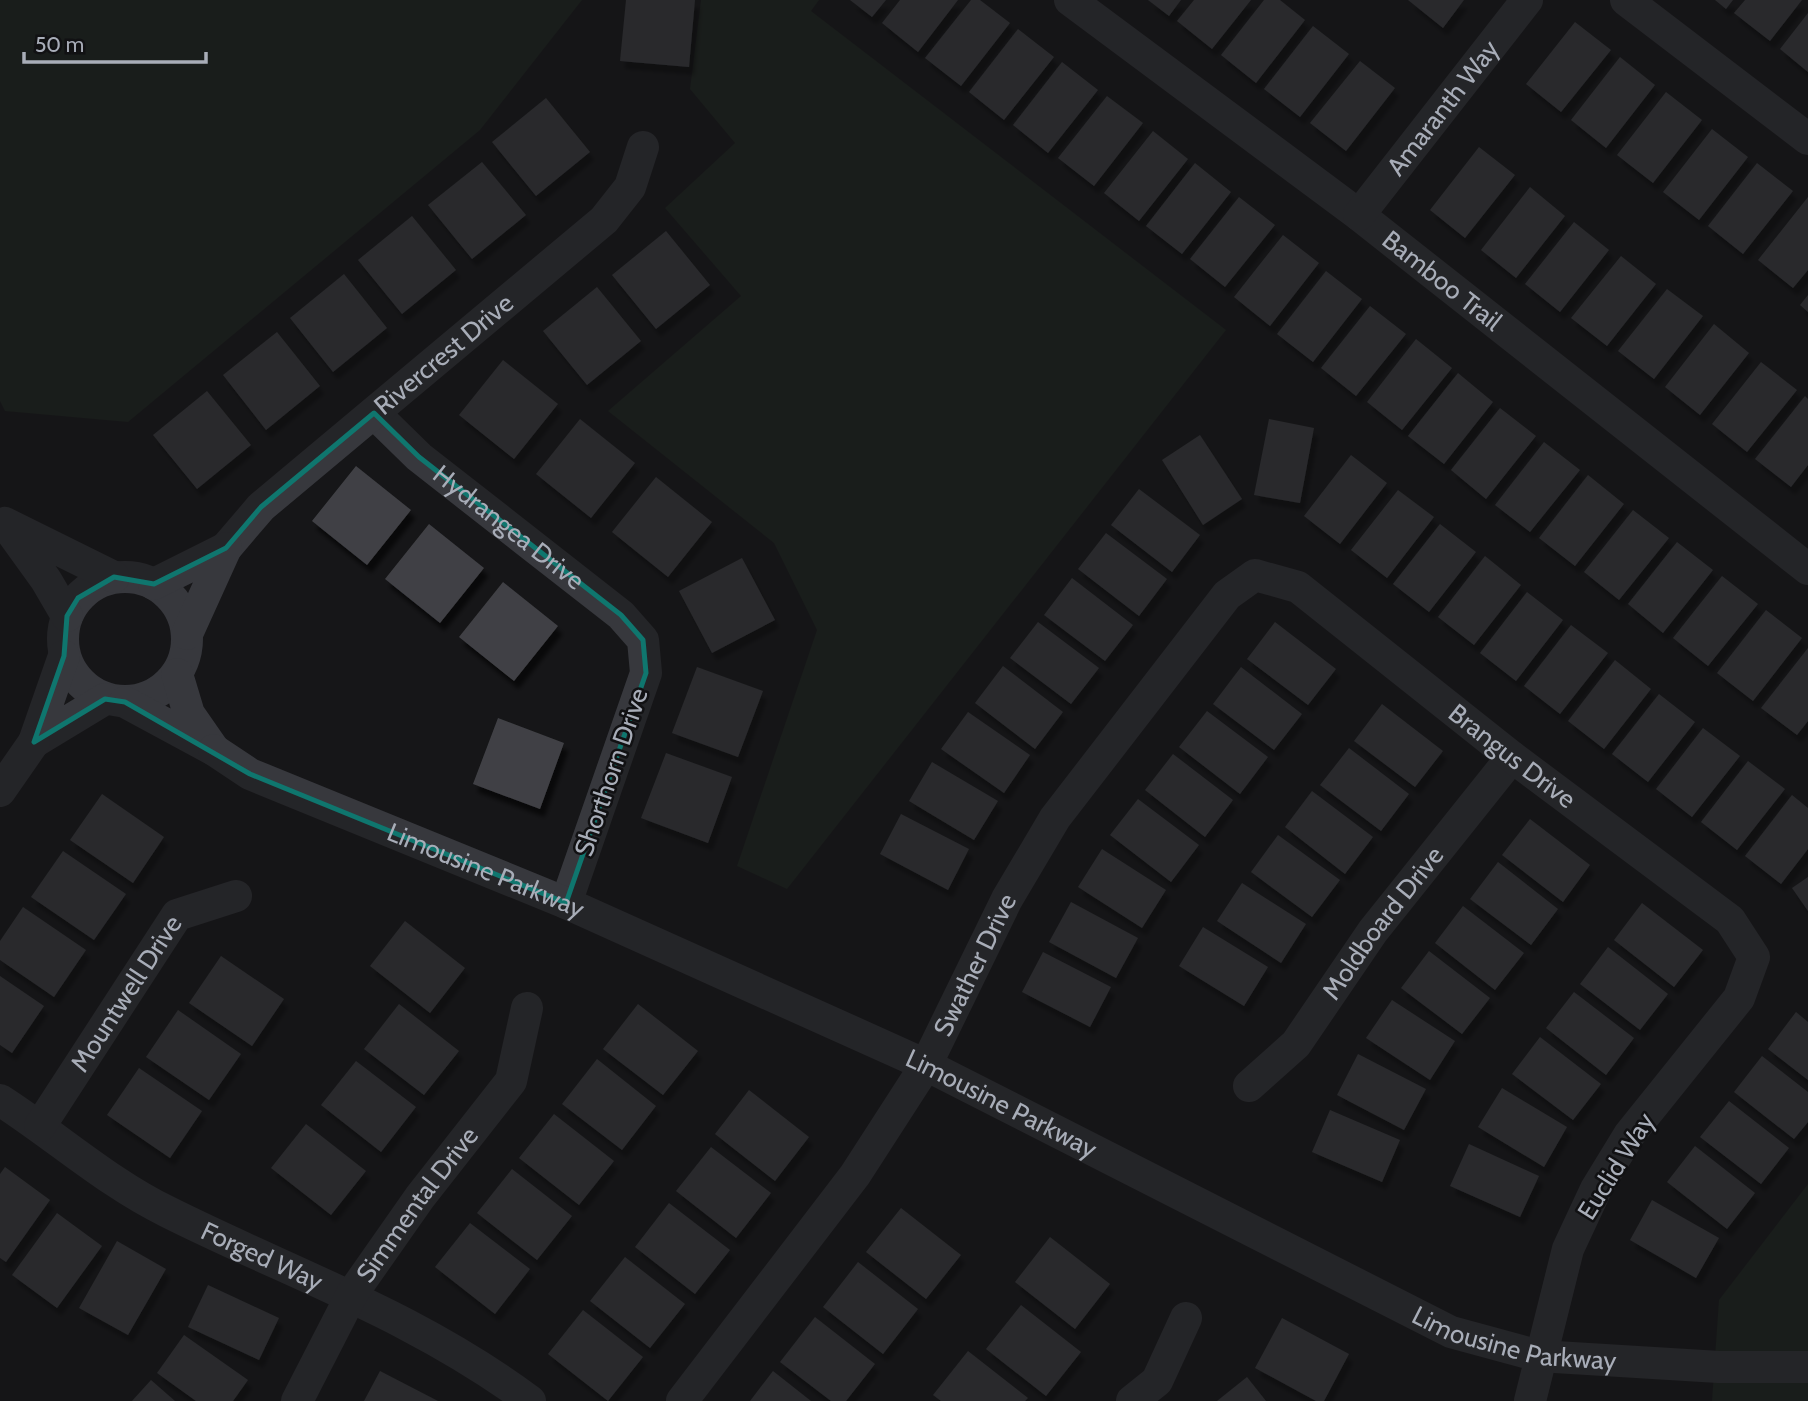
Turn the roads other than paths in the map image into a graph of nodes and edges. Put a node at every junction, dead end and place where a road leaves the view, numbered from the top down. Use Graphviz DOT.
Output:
graph roads {
  1 [pos="1070,0"];
  2 [pos="1527,0"];
  3 [pos="1626,0"];
  4 [pos="1808,139"];
  5 [pos="643,148"];
  6 [pos="1359,215"];
  7 [pos="374,413"];
  8 [pos="3,520"];
  9 [pos="226,548"];
  10 [pos="1808,569"];
  11 [pos="1255,575"];
  12 [pos="114,578"];
  13 [pos="154,584"];
  14 [pos="67,615"];
  15 [pos="187,634"];
  16 [pos="643,639"];
  17 [pos="64,656"];
  18 [pos="177,674"];
  19 [pos="115,700"];
  20 [pos="34,742"];
  21 [pos="214,750"];
  22 [pos="1512,757"];
  23 [pos="0,792"];
  24 [pos="236,896"];
  25 [pos="566,904"];
  26 [pos="1754,957"];
  27 [pos="527,1008"];
  28 [pos="926,1065"];
  29 [pos="1249,1086"];
  30 [pos="0,1100"];
  31 [pos="40,1126"];
  32 [pos="352,1294"];
  33 [pos="1186,1318"];
  34 [pos="1539,1356"];
  35 [pos="1808,1367"];
  36 [pos="297,1401"];
  37 [pos="530,1401"];
  38 [pos="682,1401"];
  39 [pos="1132,1401"];
  40 [pos="1530,1401"];
  1 -- 6 [label="street, Bamboo Trail"];
  2 -- 6 [label="street, Amaranth Way"];
  3 -- 4 [label="street"];
  5 -- 7 [label="street, Rivercrest Drive"];
  6 -- 10 [label="street, Bamboo Trail"];
  7 -- 9 [label="street, Rivercrest Drive"];
  7 -- 16 [label="street, Hydrangea Drive"];
  8 -- 12 [label="street"];
  8 -- 14 [label="street"];
  9 -- 13 [label="street, Rivercrest Drive"];
  9 -- 15 [label="street, Rivercrest Drive"];
  11 -- 22 [label="street, Brangus Drive"];
  11 -- 28 [label="street, Swather Drive"];
  12 -- 13 [label="street"];
  12 -- 14 [label="street"];
  13 -- 15 [label="street"];
  14 -- 17 [label="street"];
  15 -- 18 [label="street"];
  16 -- 25 [label="street, Shorthorn Drive"];
  17 -- 19 [label="street"];
  17 -- 20 [label="street"];
  18 -- 19 [label="street"];
  18 -- 21 [label="street, Limousine Parkway"];
  19 -- 20 [label="street"];
  19 -- 21 [label="street, Limousine Parkway"];
  20 -- 23 [label="street"];
  21 -- 25 [label="street, Limousine Parkway"];
  22 -- 26 [label="street, Brangus Drive"];
  22 -- 29 [label="street, Moldboard Drive"];
  24 -- 31 [label="street, Mountwell Drive"];
  25 -- 28 [label="street, Limousine Parkway"];
  26 -- 34 [label="street, Euclid Way"];
  27 -- 32 [label="street, Simmental Drive"];
  28 -- 34 [label="street, Limousine Parkway"];
  28 -- 38 [label="street, Swather Drive"];
  30 -- 31 [label="street, Forged Way"];
  31 -- 32 [label="street, Forged Way"];
  32 -- 36 [label="street, Simmental Drive"];
  32 -- 37 [label="street, Forged Way"];
  33 -- 39 [label="street"];
  34 -- 35 [label="street, Limousine Parkway"];
  34 -- 40 [label="street, Euclid Way"];
}
